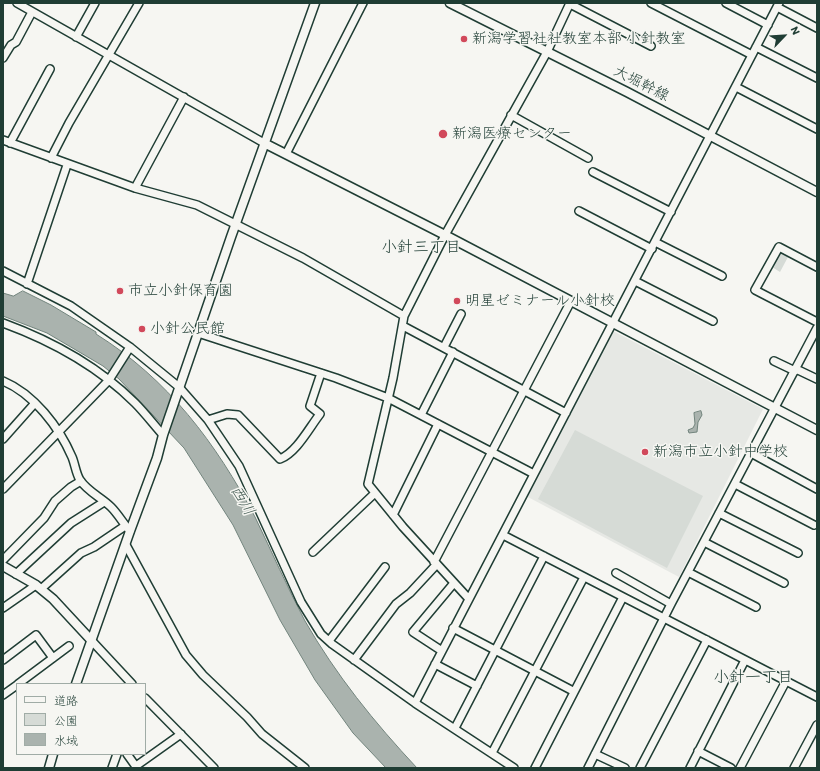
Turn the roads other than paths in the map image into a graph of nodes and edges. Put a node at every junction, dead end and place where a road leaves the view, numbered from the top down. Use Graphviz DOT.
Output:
graph roads {
  1 [pos="17,3"];
  2 [pos="95,3"];
  3 [pos="139,3"];
  4 [pos="315,3"];
  5 [pos="363,3"];
  6 [pos="450,3"];
  7 [pos="570,3"];
  8 [pos="651,3"];
  9 [pos="726,3"];
  10 [pos="778,5"];
  11 [pos="32,12"];
  12 [pos="768,25"];
  13 [pos="817,28"];
  14 [pos="76,37"];
  15 [pos="651,46"];
  16 [pos="756,47"];
  17 [pos="546,52"];
  18 [pos="752,55"];
  19 [pos="109,56"];
  20 [pos="3,58"];
  21 [pos="50,69"];
  22 [pos="817,78"];
  23 [pos="736,87"];
  24 [pos="184,98"];
  25 [pos="512,115"];
  26 [pos="817,129"];
  27 [pos="711,136"];
  28 [pos="3,140"];
  29 [pos="10,143"];
  30 [pos="264,143"];
  31 [pos="286,154"];
  32 [pos="51,158"];
  33 [pos="588,158"];
  34 [pos="67,165"];
  35 [pos="593,172"];
  36 [pos="135,188"];
  37 [pos="817,192"];
  38 [pos="579,211"];
  39 [pos="671,212"];
  40 [pos="236,225"];
  41 [pos="446,235"];
  42 [pos="655,242"];
  43 [pos="652,249"];
  44 [pos="817,267"];
  45 [pos="3,271"];
  46 [pos="722,276"];
  47 [pos="635,281"];
  48 [pos="27,284"];
  49 [pos="571,301"];
  50 [pos="462,314"];
  51 [pos="404,316"];
  52 [pos="713,321"];
  53 [pos="613,322"];
  54 [pos="817,322"];
  55 [pos="3,323"];
  56 [pos="403,326"];
  57 [pos="816,332"];
  58 [pos="198,333"];
  59 [pos="444,348"];
  60 [pos="129,349"];
  61 [pos="453,352"];
  62 [pos="774,361"];
  63 [pos="795,370"];
  64 [pos="321,373"];
  65 [pos="109,380"];
  66 [pos="817,380"];
  67 [pos="3,381"];
  68 [pos="179,387"];
  69 [pos="524,390"];
  70 [pos="388,398"];
  71 [pos="35,403"];
  72 [pos="775,408"];
  73 [pos="566,412"];
  74 [pos="421,416"];
  75 [pos="208,420"];
  76 [pos="438,424"];
  77 [pos="817,430"];
  78 [pos="59,431"];
  79 [pos="163,434"];
  80 [pos="3,439"];
  81 [pos="492,452"];
  82 [pos="752,453"];
  83 [pos="534,474"];
  84 [pos="81,481"];
  85 [pos="735,484"];
  86 [pos="3,489"];
  87 [pos="817,489"];
  88 [pos="375,493"];
  89 [pos="104,502"];
  90 [pos="719,513"];
  91 [pos="393,515"];
  92 [pos="814,525"];
  93 [pos="127,528"];
  94 [pos="503,535"];
  95 [pos="704,542"];
  96 [pos="126,546"];
  97 [pos="313,552"];
  98 [pos="798,553"];
  99 [pos="544,556"];
  100 [pos="3,560"];
  101 [pos="436,563"];
  102 [pos="3,566"];
  103 [pos="385,567"];
  104 [pos="688,572"];
  105 [pos="616,573"];
  106 [pos="16,574"];
  107 [pos="584,577"];
  108 [pos="454,583"];
  109 [pos="784,583"];
  110 [pos="38,587"];
  111 [pos="623,597"];
  112 [pos="469,599"];
  113 [pos="671,604"];
  114 [pos="756,607"];
  115 [pos="3,608"];
  116 [pos="664,618"];
  117 [pos="453,628"];
  118 [pos="91,640"];
  119 [pos="707,640"];
  120 [pos="329,641"];
  121 [pos="69,646"];
  122 [pos="496,649"];
  123 [pos="442,651"];
  124 [pos="53,658"];
  125 [pos="3,660"];
  126 [pos="354,660"];
  127 [pos="745,660"];
  128 [pos="435,664"];
  129 [pos="535,670"];
  130 [pos="786,681"];
  131 [pos="19,683"];
  132 [pos="76,683"];
  133 [pos="131,683"];
  134 [pos="16,686"];
  135 [pos="477,686"];
  136 [pos="573,691"];
  137 [pos="3,696"];
  138 [pos="817,697"];
  139 [pos="146,702"];
  140 [pos="415,703"];
  141 [pos="817,725"];
  142 [pos="455,728"];
  143 [pos="181,734"];
  144 [pos="698,751"];
  145 [pos="492,753"];
  146 [pos="595,754"];
  147 [pos="54,755"];
  148 [pos="117,755"];
  149 [pos="128,755"];
  150 [pos="137,767"];
  151 [pos="49,768"];
  152 [pos="112,768"];
  153 [pos="214,768"];
  154 [pos="305,768"];
  155 [pos="514,768"];
  156 [pos="535,768"];
  157 [pos="588,768"];
  158 [pos="625,768"];
  159 [pos="640,768"];
  160 [pos="690,768"];
  161 [pos="731,768"];
  162 [pos="740,768"];
  163 [pos="794,768"];
  1 -- 11 [label="street"];
  2 -- 14 [label="street"];
  3 -- 19 [label="street"];
  4 -- 30 [label="street"];
  5 -- 31 [label="street"];
  6 -- 17 [label="street, 大堀幹線"];
  7 -- 15 [label="street"];
  7 -- 17 [label="street"];
  8 -- 18 [label="street"];
  9 -- 12 [label="street"];
  10 -- 12 [label="street"];
  10 -- 13 [label="street"];
  11 -- 14 [label="street"];
  11 -- 20 [label="street"];
  12 -- 16 [label="street"];
  14 -- 19 [label="street"];
  16 -- 18 [label="street"];
  16 -- 22 [label="street"];
  17 -- 25 [label="street"];
  17 -- 27 [label="street, 大堀幹線"];
  18 -- 23 [label="street"];
  19 -- 24 [label="street"];
  19 -- 32 [label="street"];
  21 -- 29 [label="street"];
  23 -- 26 [label="street"];
  23 -- 27 [label="street"];
  24 -- 30 [label="street"];
  24 -- 36 [label="street"];
  25 -- 33 [label="street"];
  25 -- 41 [label="street"];
  27 -- 37 [label="street, 大堀幹線"];
  27 -- 39 [label="street"];
  28 -- 29 [label="street"];
  29 -- 32 [label="street"];
  30 -- 31 [label="street"];
  30 -- 40 [label="street"];
  31 -- 41 [label="street"];
  32 -- 34 [label="street"];
  34 -- 36 [label="street"];
  34 -- 48 [label="street"];
  35 -- 39 [label="street"];
  36 -- 40 [label="street"];
  38 -- 43 [label="street"];
  39 -- 42 [label="street"];
  40 -- 51 [label="street"];
  40 -- 58 [label="street"];
  41 -- 49 [label="street"];
  41 -- 51 [label="street"];
  42 -- 43 [label="street"];
  42 -- 46 [label="street"];
  43 -- 47 [label="street"];
  44 -- 54 [label="street"];
  45 -- 48 [label="street"];
  47 -- 52 [label="street"];
  47 -- 53 [label="street"];
  48 -- 60 [label="street"];
  49 -- 53 [label="street"];
  49 -- 69 [label="street"];
  50 -- 59 [label="street"];
  51 -- 56 [label="street"];
  53 -- 72 [label="street"];
  53 -- 73 [label="street"];
  55 -- 65 [label="street"];
  56 -- 59 [label="street"];
  56 -- 70 [label="street"];
  57 -- 63 [label="street"];
  58 -- 64 [label="street"];
  58 -- 68 [label="street"];
  59 -- 61 [label="street"];
  60 -- 65 [label="street"];
  60 -- 68 [label="street"];
  61 -- 69 [label="street"];
  61 -- 74 [label="street"];
  62 -- 63 [label="street"];
  63 -- 66 [label="street"];
  63 -- 72 [label="street"];
  64 -- 70 [label="street"];
  64 -- 75 [label="street"];
  65 -- 78 [label="street"];
  65 -- 79 [label="street"];
  67 -- 71 [label="street"];
  68 -- 75 [label="street"];
  68 -- 79 [label="street"];
  69 -- 73 [label="street"];
  69 -- 81 [label="street"];
  70 -- 74 [label="street"];
  70 -- 88 [label="street"];
  71 -- 78 [label="street"];
  71 -- 80 [label="street"];
  72 -- 77 [label="street"];
  72 -- 82 [label="street"];
  73 -- 83 [label="street"];
  74 -- 76 [label="street"];
  75 -- 120 [label="street"];
  76 -- 81 [label="street"];
  76 -- 91 [label="street"];
  78 -- 84 [label="street"];
  78 -- 86 [label="street"];
  79 -- 93 [label="street"];
  81 -- 83 [label="street"];
  81 -- 101 [label="street"];
  82 -- 85 [label="street"];
  82 -- 87 [label="street"];
  83 -- 94 [label="street"];
  84 -- 89 [label="street"];
  84 -- 100 [label="street"];
  85 -- 90 [label="street"];
  85 -- 92 [label="street"];
  88 -- 91 [label="street"];
  88 -- 97 [label="street"];
  89 -- 93 [label="street"];
  89 -- 106 [label="street"];
  90 -- 95 [label="street"];
  90 -- 98 [label="street"];
  91 -- 101 [label="street"];
  93 -- 96 [label="street"];
  93 -- 110 [label="street"];
  94 -- 99 [label="street"];
  94 -- 112 [label="street"];
  95 -- 104 [label="street"];
  95 -- 109 [label="street"];
  96 -- 118 [label="street"];
  96 -- 154 [label="street"];
  99 -- 107 [label="street"];
  99 -- 122 [label="street"];
  101 -- 108 [label="street"];
  101 -- 126 [label="street"];
  102 -- 106 [label="street"];
  103 -- 120 [label="street"];
  104 -- 113 [label="street"];
  104 -- 114 [label="street"];
  105 -- 113 [label="street"];
  106 -- 110 [label="street"];
  107 -- 111 [label="street"];
  107 -- 129 [label="street"];
  108 -- 112 [label="street"];
  108 -- 123 [label="street"];
  110 -- 115 [label="street"];
  110 -- 118 [label="street"];
  111 -- 116 [label="street"];
  111 -- 136 [label="street"];
  112 -- 117 [label="street"];
  113 -- 116 [label="street"];
  116 -- 119 [label="street"];
  116 -- 146 [label="street"];
  117 -- 122 [label="street"];
  117 -- 123 [label="street"];
  118 -- 132 [label="street"];
  118 -- 133 [label="street"];
  119 -- 127 [label="street"];
  119 -- 159 [label="street"];
  120 -- 126 [label="street"];
  121 -- 124 [label="street"];
  122 -- 129 [label="street"];
  122 -- 135 [label="street"];
  123 -- 128 [label="street"];
  124 -- 125 [label="street"];
  124 -- 131 [label="street"];
  126 -- 140 [label="street"];
  127 -- 130 [label="street"];
  127 -- 144 [label="street"];
  128 -- 135 [label="street"];
  128 -- 140 [label="street"];
  129 -- 136 [label="street"];
  129 -- 145 [label="street"];
  130 -- 138 [label="street"];
  130 -- 162 [label="street"];
  134 -- 137 [label="street"];
  135 -- 142 [label="street"];
  136 -- 156 [label="street"];
  139 -- 143 [label="street"];
  140 -- 142 [label="street"];
  141 -- 163 [label="street"];
  142 -- 145 [label="street"];
  143 -- 150 [label="street"];
  143 -- 153 [label="street"];
  144 -- 160 [label="street"];
  144 -- 161 [label="street"];
  145 -- 155 [label="street"];
  146 -- 157 [label="street"];
  146 -- 158 [label="street"];
  147 -- 151 [label="street"];
  148 -- 152 [label="street"];
  149 -- 150 [label="street"];
}
